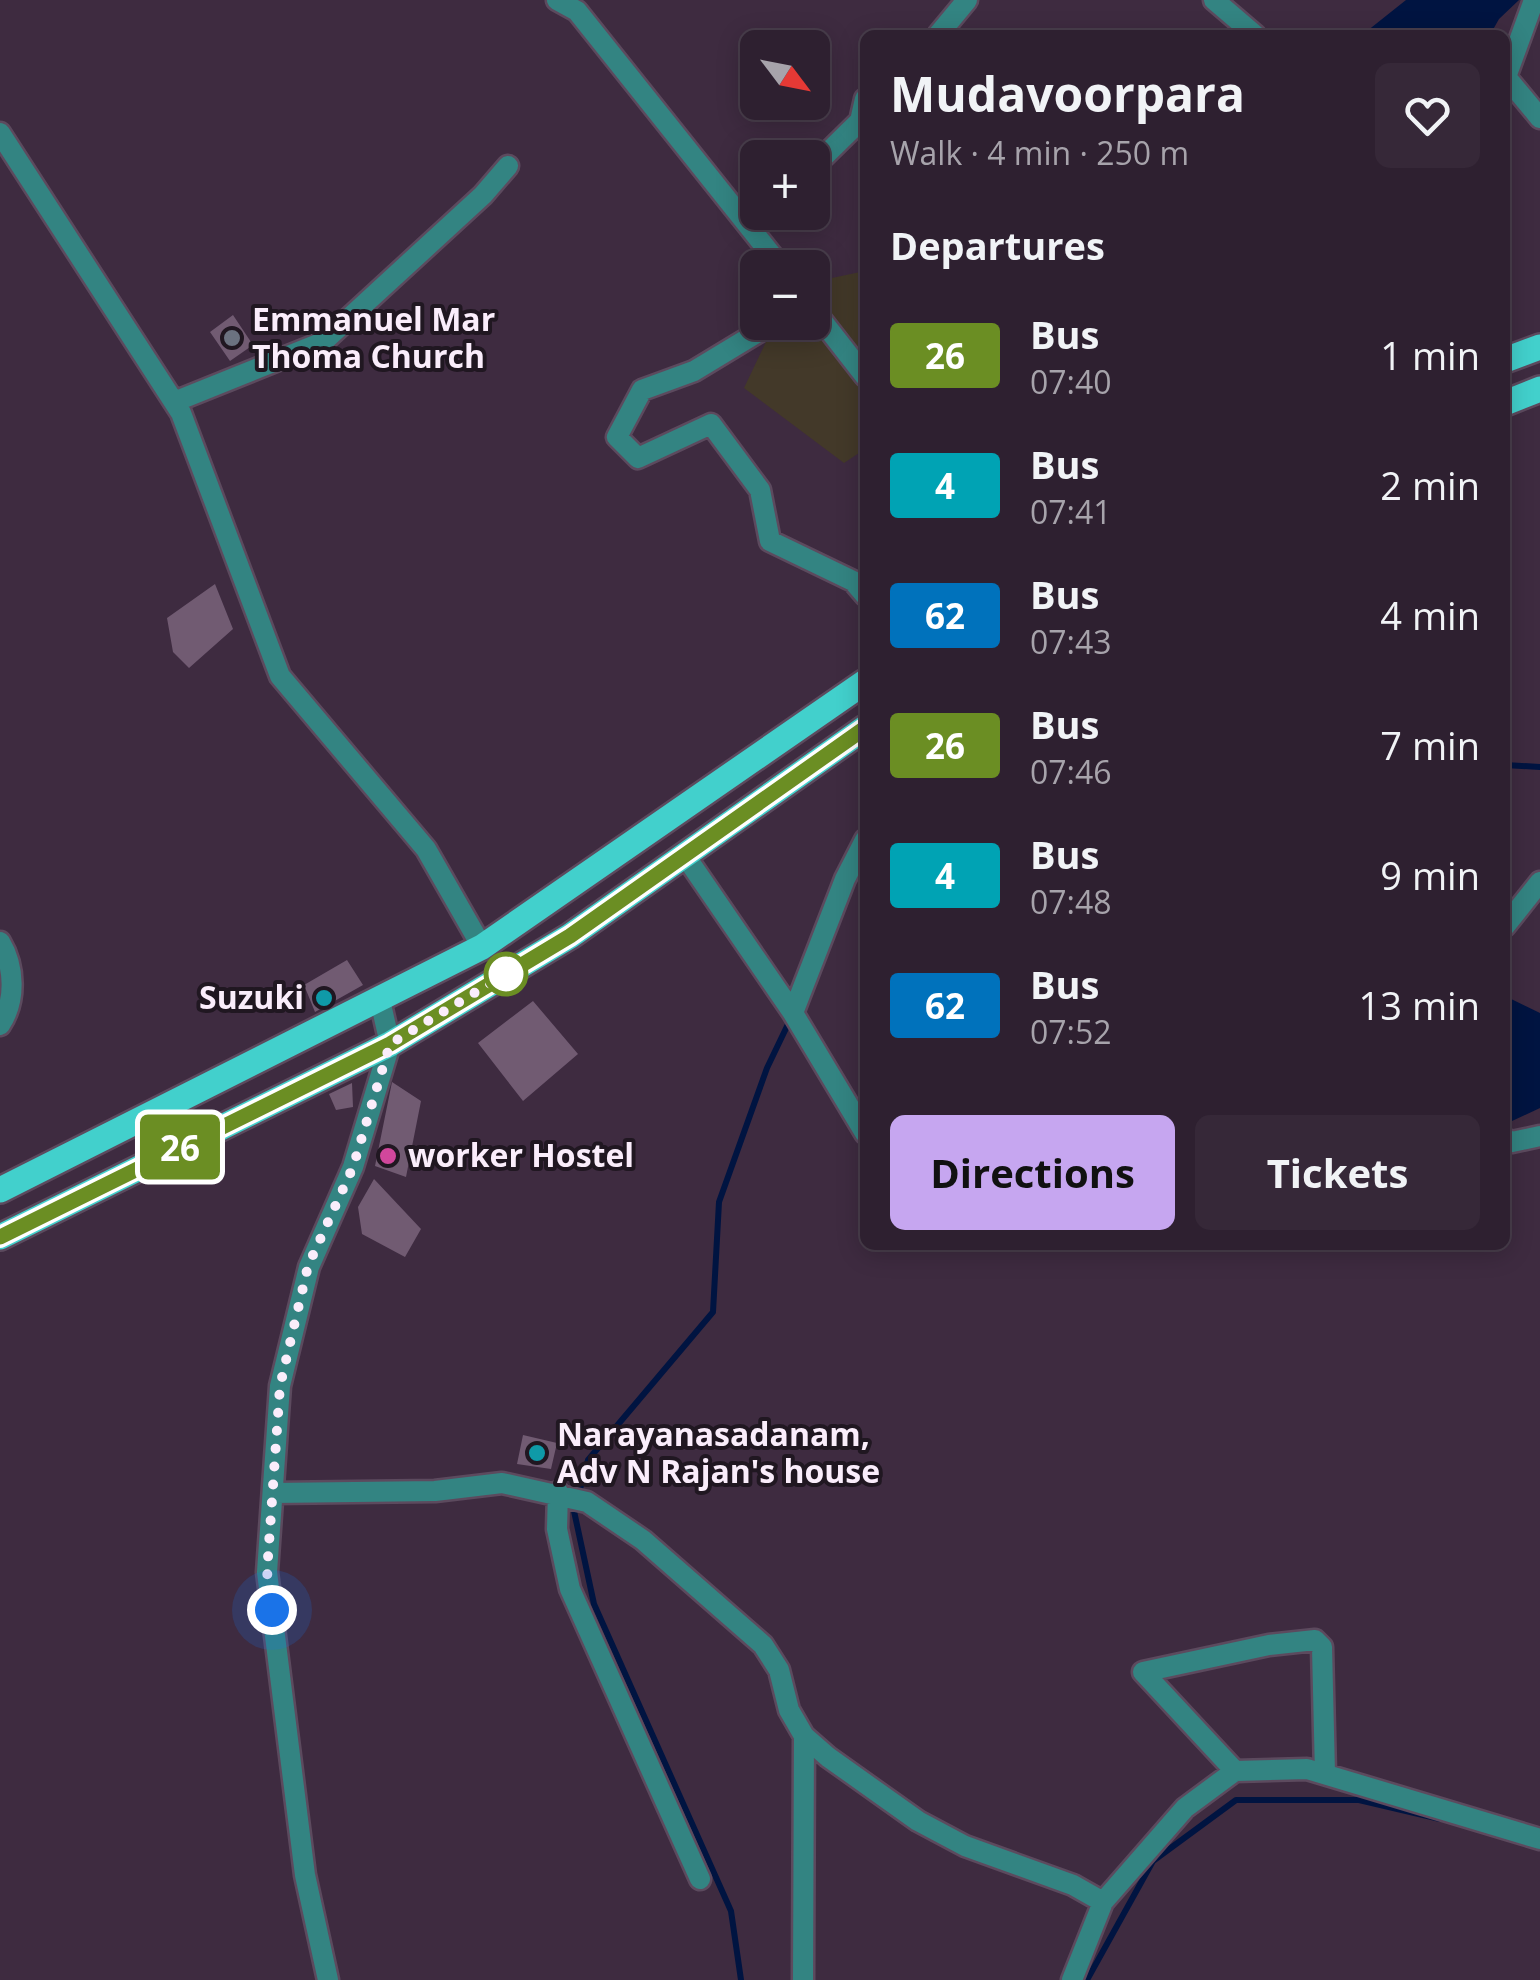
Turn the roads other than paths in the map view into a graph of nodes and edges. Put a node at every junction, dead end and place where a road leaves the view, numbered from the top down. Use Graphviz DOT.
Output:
graph roads {
  1 [pos="557,0"];
  2 [pos="968,0"];
  3 [pos="1214,0"];
  4 [pos="1534,0"];
  5 [pos="942,30"];
  6 [pos="1250,30"];
  7 [pos="1510,66"];
  8 [pos="1510,82"];
  9 [pos="1540,118"];
  10 [pos="860,121"];
  11 [pos="0,133"];
  12 [pos="830,150"];
  13 [pos="508,166"];
  14 [pos="740,213"];
  15 [pos="830,331"];
  16 [pos="746,340"];
  17 [pos="1540,347"];
  18 [pos="1510,358"];
  19 [pos="860,370"];
  20 [pos="1540,390"];
  21 [pos="1510,400"];
  22 [pos="174,402"];
  23 [pos="860,589"];
  24 [pos="860,685"];
  25 [pos="860,732"];
  26 [pos="860,850"];
  27 [pos="686,856"];
  28 [pos="1540,882"];
  29 [pos="1510,920"];
  30 [pos="0,942"];
  31 [pos="482,947"];
  32 [pos="380,1000"];
  33 [pos="793,1013"];
  34 [pos="0,1025"];
  35 [pos="390,1044"];
  36 [pos="860,1124"];
  37 [pos="1540,1136"];
  38 [pos="1510,1139"];
  39 [pos="0,1190"];
  40 [pos="0,1237"];
  41 [pos="558,1492"];
  42 [pos="273,1493"];
  43 [pos="804,1736"];
  44 [pos="1235,1771"];
  45 [pos="1324,1774"];
  46 [pos="1540,1839"];
  47 [pos="700,1880"];
  48 [pos="1103,1902"];
  49 [pos="328,1980"];
  50 [pos="802,1980"];
  51 [pos="1072,1980"];
  1 -- 14 [label="street"];
  2 -- 5 [label="street"];
  3 -- 6 [label="street"];
  4 -- 7 [label="street"];
  8 -- 9 [label="street"];
  10 -- 12 [label="street"];
  11 -- 22 [label="street"];
  13 -- 22 [label="street"];
  15 -- 19 [label="street"];
  16 -- 23 [label="street"];
  17 -- 18 [label="main road"];
  20 -- 21 [label="main road"];
  22 -- 31 [label="street"];
  24 -- 31 [label="main road"];
  25 -- 27 [label="main road"];
  26 -- 33 [label="street"];
  27 -- 33 [label="street"];
  27 -- 35 [label="main road"];
  28 -- 29 [label="street"];
  30 -- 34 [label="street"];
  31 -- 32 [label="main road"];
  32 -- 35 [label="street"];
  32 -- 39 [label="main road"];
  33 -- 36 [label="street"];
  35 -- 40 [label="main road"];
  35 -- 42 [label="street"];
  37 -- 38 [label="street"];
  41 -- 42 [label="street"];
  41 -- 43 [label="street"];
  41 -- 47 [label="street"];
  42 -- 49 [label="street"];
  43 -- 48 [label="street"];
  43 -- 50 [label="street"];
  44 -- 45 [label="street"];
  44 -- 45 [label="street"];
  44 -- 48 [label="street"];
  45 -- 46 [label="street"];
  48 -- 51 [label="street"];
}
